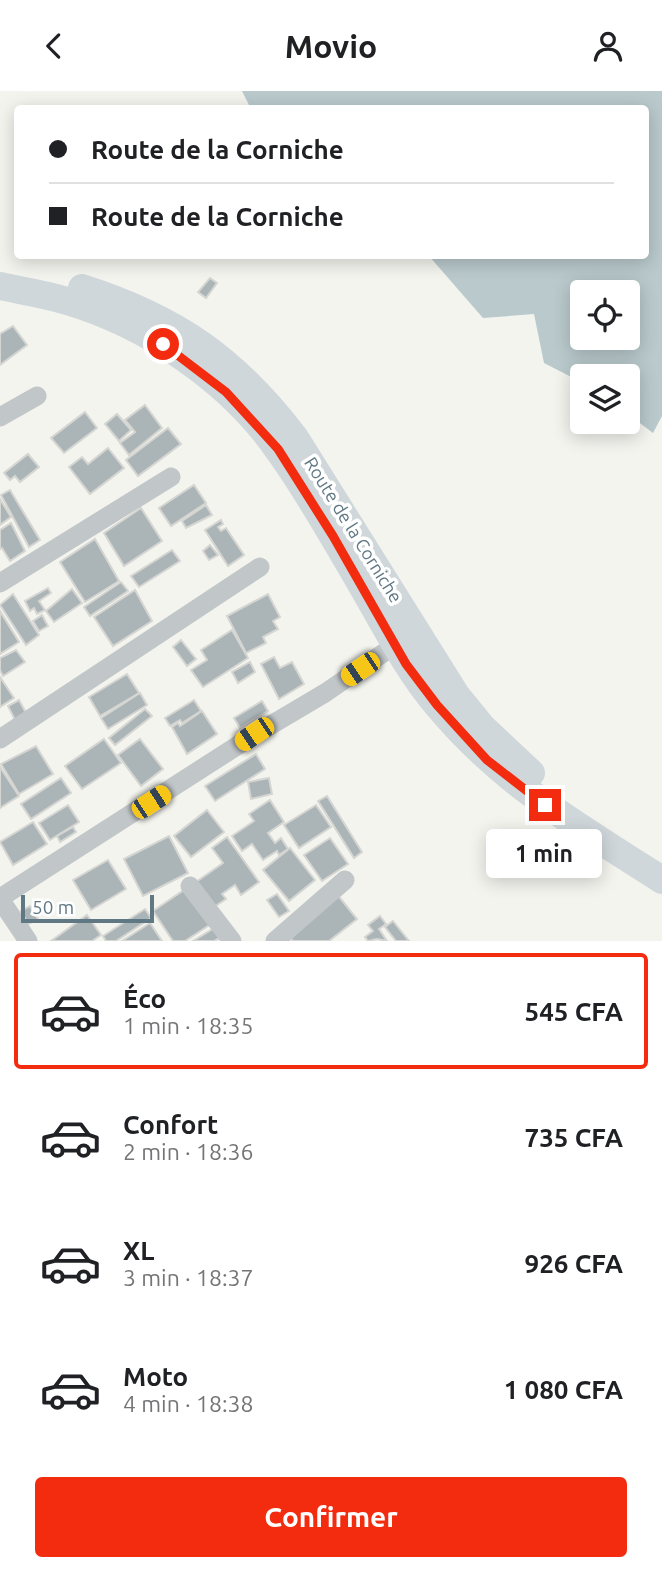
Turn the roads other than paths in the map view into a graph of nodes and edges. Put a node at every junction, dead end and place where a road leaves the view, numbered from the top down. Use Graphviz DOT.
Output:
graph roads {
  1 [pos="0,267"];
  2 [pos="0,286"];
  3 [pos="37,396"];
  4 [pos="0,417"];
  5 [pos="170,477"];
  6 [pos="260,568"];
  7 [pos="0,583"];
  8 [pos="396,645"];
  9 [pos="0,739"];
  10 [pos="662,858"];
  11 [pos="345,880"];
  12 [pos="662,880"];
  13 [pos="190,886"];
  14 [pos="0,898"];
  15 [pos="28,941"];
  16 [pos="232,941"];
  17 [pos="275,941"];
  1 -- 10 [label="main road, Route de la Corniche"];
  2 -- 8 [label="main road, Route de la Corniche"];
  3 -- 4 [label="street"];
  5 -- 7 [label="street"];
  6 -- 9 [label="street"];
  8 -- 12 [label="main road, Route de la Corniche"];
  8 -- 14 [label="street"];
  11 -- 17 [label="street"];
  13 -- 16 [label="street"];
  14 -- 15 [label="street"];
}
